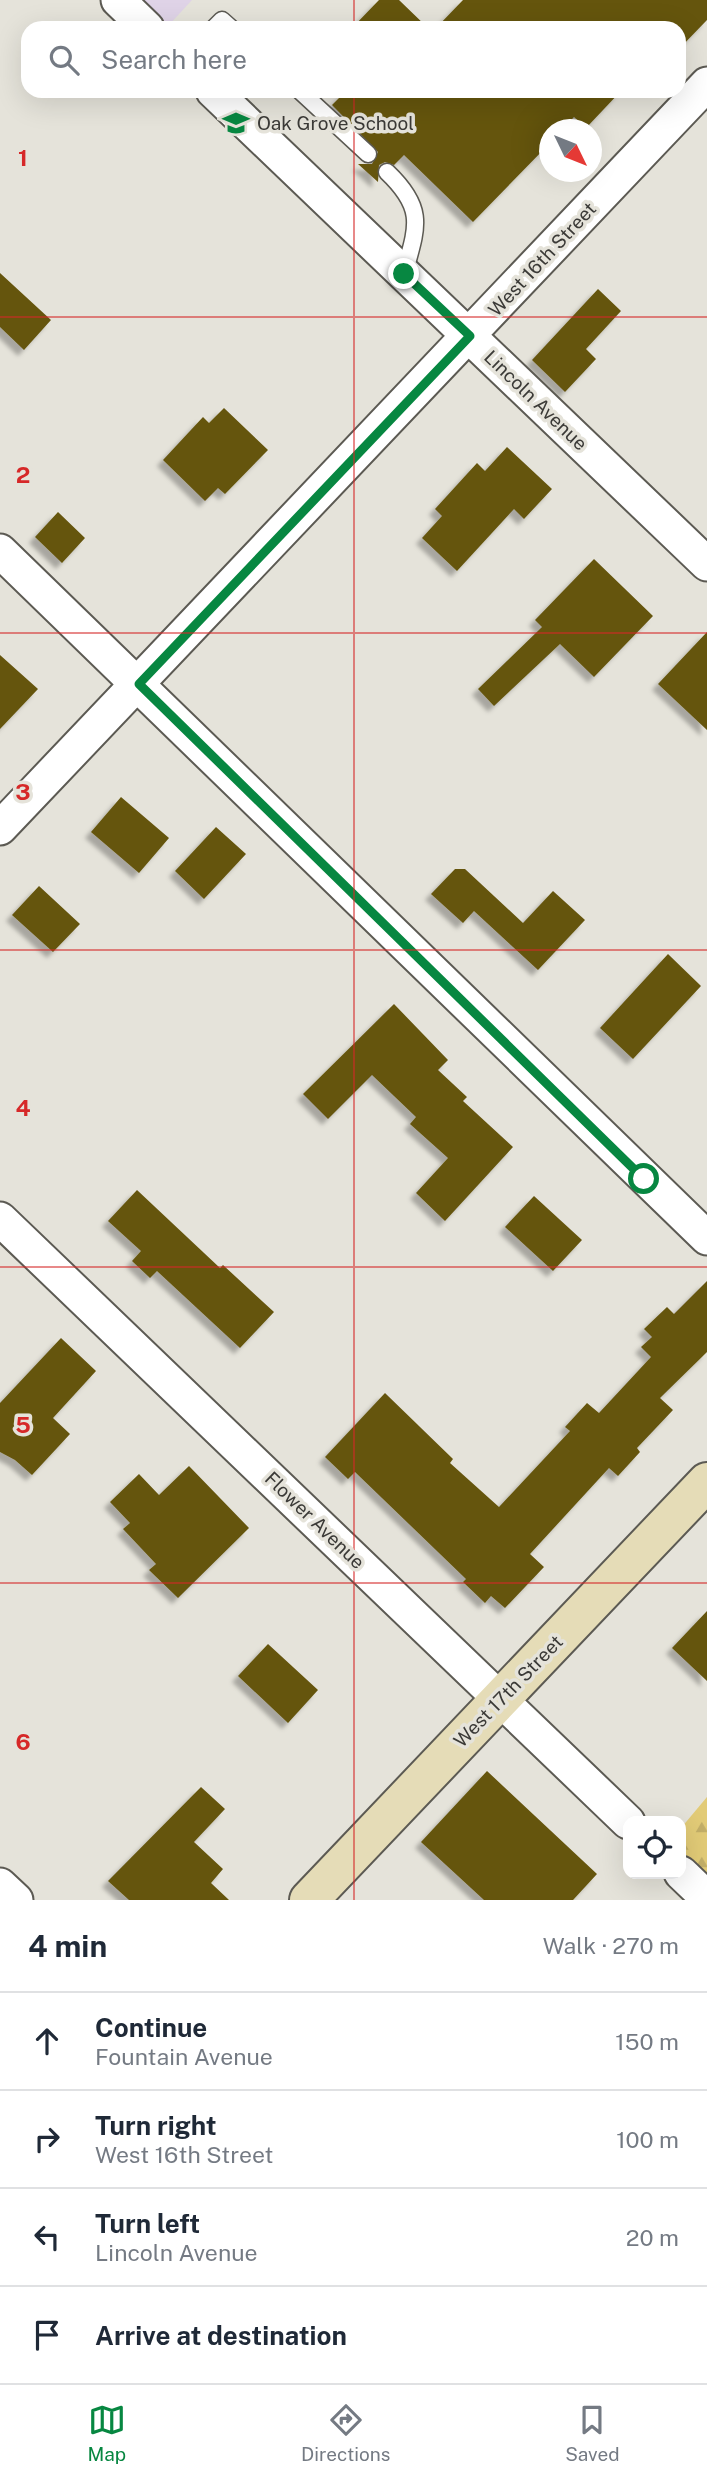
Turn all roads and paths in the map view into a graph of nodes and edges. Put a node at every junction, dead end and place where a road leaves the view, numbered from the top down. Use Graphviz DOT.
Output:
graph roads {
  1 [pos="118,0"];
  2 [pos="140,21"];
  3 [pos="707,84"];
  4 [pos="220,98"];
  5 [pos="308,98"];
  6 [pos="368,154"];
  7 [pos="387,172"];
  8 [pos="404,274"];
  9 [pos="470,336"];
  10 [pos="0,551"];
  11 [pos="707,564"];
  12 [pos="139,684"];
  13 [pos="0,828"];
  14 [pos="0,1219"];
  15 [pos="707,1238"];
  16 [pos="707,1482"];
  17 [pos="501,1698"];
  18 [pos="623,1817"];
  19 [pos="686,1878"];
  20 [pos="0,1885"];
  21 [pos="707,1898"];
  22 [pos="16,1900"];
  23 [pos="309,1900"];
  1 -- 2 [label="street"];
  3 -- 9 [label="street, West 16th Street"];
  4 -- 8 [label="street, Lincoln Avenue"];
  5 -- 6 [label="lane"];
  7 -- 8 [label="lane"];
  8 -- 9 [label="street, Lincoln Avenue"];
  9 -- 11 [label="street, Lincoln Avenue"];
  9 -- 12 [label="street, West 16th Street"];
  10 -- 12 [label="street"];
  12 -- 13 [label="street, West 16th Street"];
  12 -- 15 [label="street"];
  14 -- 17 [label="street, Flower Avenue"];
  16 -- 17 [label="main road, West 17th Street"];
  17 -- 18 [label="street, Flower Avenue"];
  17 -- 23 [label="main road, West 17th Street"];
  19 -- 21 [label="street"];
  20 -- 22 [label="street"];
}
